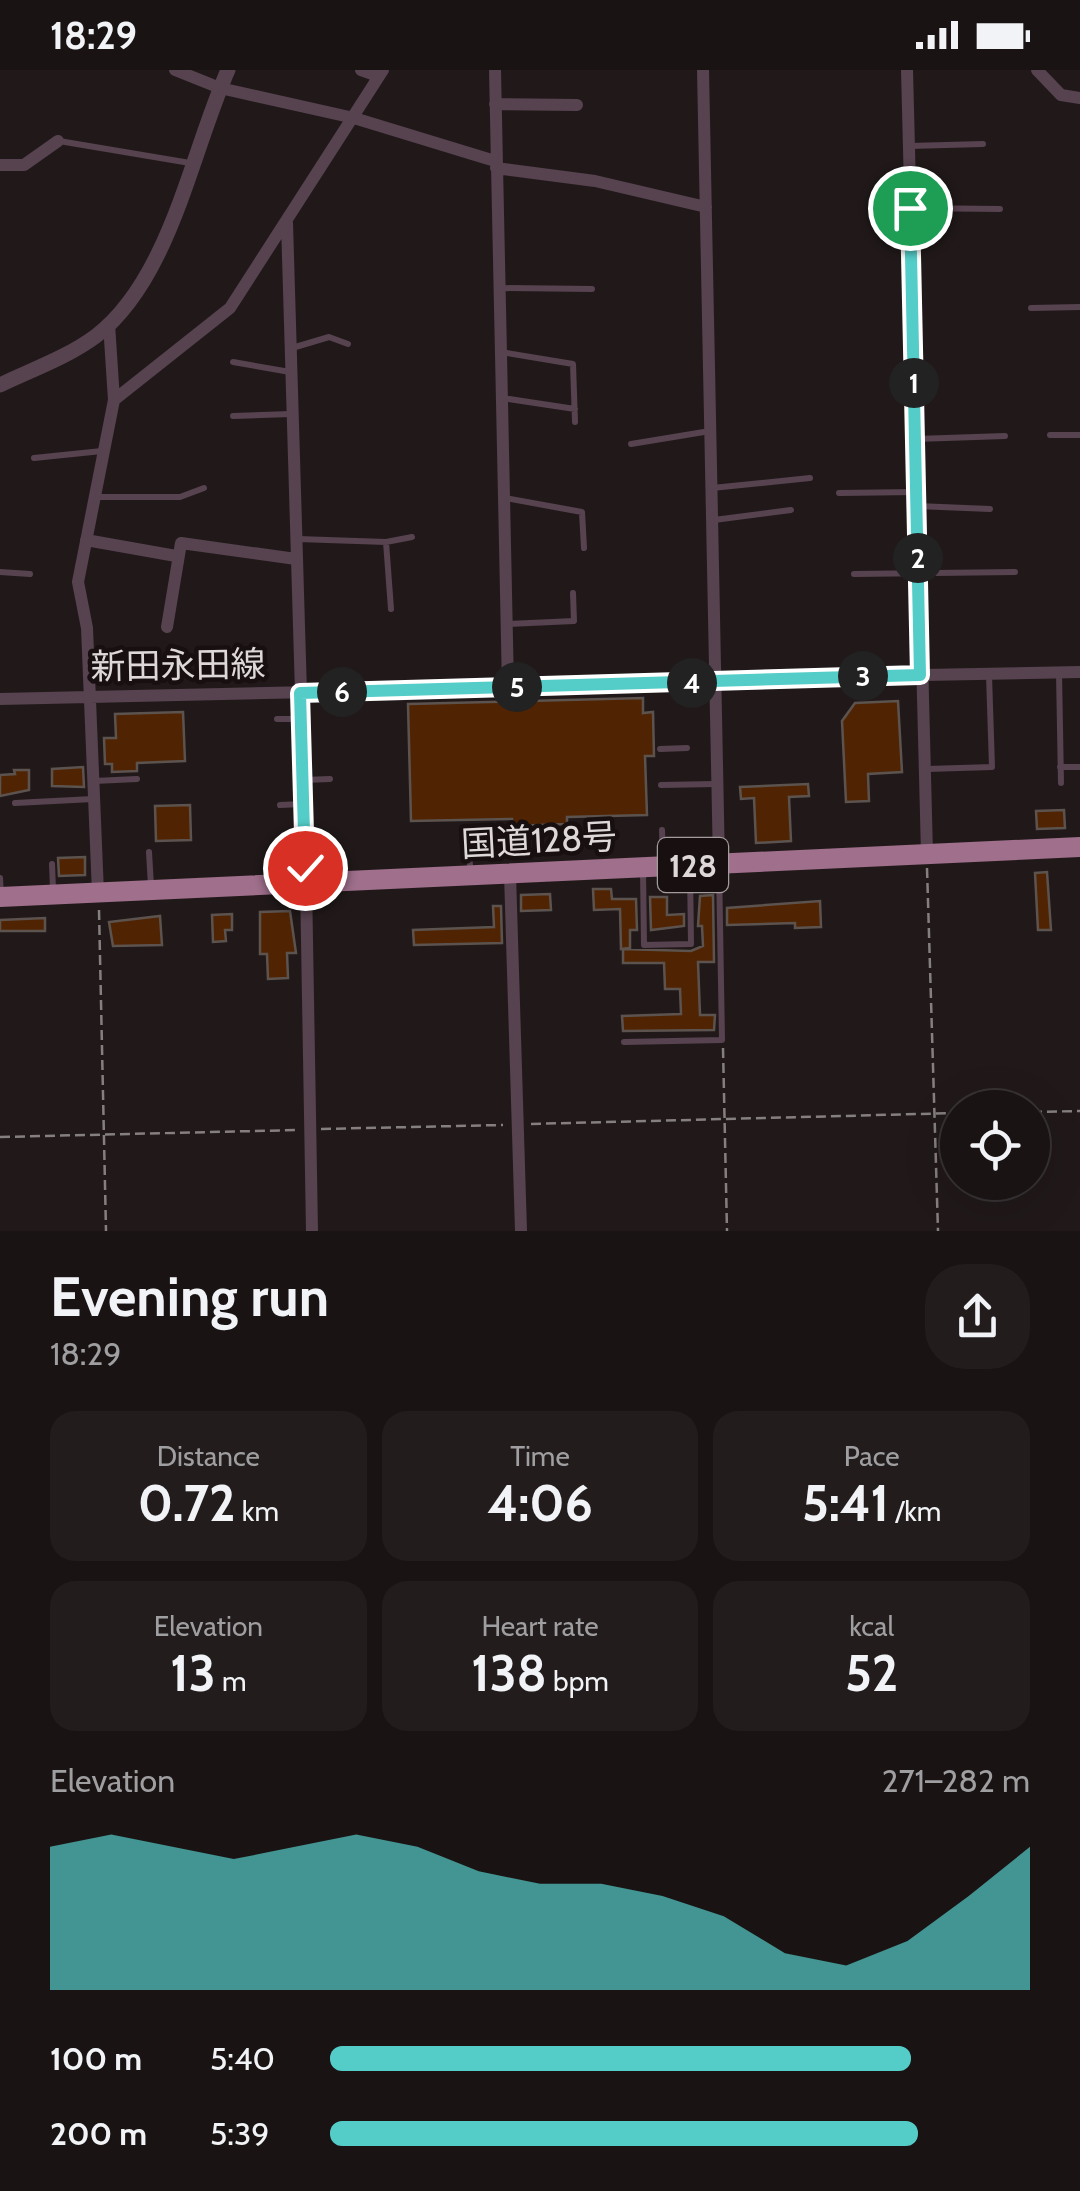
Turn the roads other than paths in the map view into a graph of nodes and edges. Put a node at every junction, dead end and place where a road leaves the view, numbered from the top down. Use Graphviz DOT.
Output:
graph roads {
  1 [pos="175,70"];
  2 [pos="228,70"];
  3 [pos="361,70"];
  4 [pos="495,70"];
  5 [pos="704,70"];
  6 [pos="908,70"];
  7 [pos="1037,70"];
  8 [pos="380,73"];
  9 [pos="220,88"];
  10 [pos="1080,98"];
  11 [pos="495,104"];
  12 [pos="578,105"];
  13 [pos="354,118"];
  14 [pos="58,141"];
  15 [pos="982,144"];
  16 [pos="909,146"];
  17 [pos="192,163"];
  18 [pos="496,164"];
  19 [pos="0,165"];
  20 [pos="706,207"];
  21 [pos="910,208"];
  22 [pos="1000,209"];
  23 [pos="288,223"];
  24 [pos="498,288"];
  25 [pos="592,290"];
  26 [pos="1080,306"];
  27 [pos="1032,308"];
  28 [pos="109,324"];
  29 [pos="348,344"];
  30 [pos="290,348"];
  31 [pos="500,352"];
  32 [pos="233,362"];
  33 [pos="291,372"];
  34 [pos="0,386"];
  35 [pos="500,398"];
  36 [pos="114,400"];
  37 [pos="574,409"];
  38 [pos="292,414"];
  39 [pos="232,416"];
  40 [pos="575,422"];
  41 [pos="711,431"];
  42 [pos="1050,435"];
  43 [pos="1080,435"];
  44 [pos="1005,436"];
  45 [pos="915,439"];
  46 [pos="631,444"];
  47 [pos="102,452"];
  48 [pos="34,458"];
  49 [pos="810,478"];
  50 [pos="204,488"];
  51 [pos="712,488"];
  52 [pos="840,493"];
  53 [pos="94,497"];
  54 [pos="504,498"];
  55 [pos="916,499"];
  56 [pos="990,509"];
  57 [pos="792,510"];
  58 [pos="713,520"];
  59 [pos="412,537"];
  60 [pos="296,538"];
  61 [pos="86,540"];
  62 [pos="386,542"];
  63 [pos="584,548"];
  64 [pos="176,556"];
  65 [pos="296,559"];
  66 [pos="0,572"];
  67 [pos="1015,572"];
  68 [pos="918,573"];
  69 [pos="30,574"];
  70 [pos="854,574"];
  71 [pos="573,594"];
  72 [pos="391,609"];
  73 [pos="507,624"];
  74 [pos="167,627"];
  75 [pos="1059,672"];
  76 [pos="1080,672"];
  77 [pos="988,674"];
  78 [pos="920,675"];
  79 [pos="716,681"];
  80 [pos="508,687"];
  81 [pos="300,693"];
  82 [pos="91,697"];
  83 [pos="0,698"];
  84 [pos="301,718"];
  85 [pos="277,719"];
  86 [pos="687,748"];
  87 [pos="660,749"];
  88 [pos="1060,767"];
  89 [pos="1080,767"];
  90 [pos="924,770"];
  91 [pos="137,779"];
  92 [pos="330,779"];
  93 [pos="303,780"];
  94 [pos="94,781"];
  95 [pos="1061,783"];
  96 [pos="718,784"];
  97 [pos="660,785"];
  98 [pos="95,799"];
  99 [pos="15,802"];
  100 [pos="280,804"];
  101 [pos="304,804"];
  102 [pos="662,830"];
  103 [pos="469,834"];
  104 [pos="1080,848"];
  105 [pos="150,852"];
  106 [pos="927,854"];
  107 [pos="52,864"];
  108 [pos="719,864"];
  109 [pos="690,866"];
  110 [pos="653,867"];
  111 [pos="510,874"];
  112 [pos="470,875"];
  113 [pos="0,878"];
  114 [pos="306,882"];
  115 [pos="151,890"];
  116 [pos="98,893"];
  117 [pos="53,895"];
  118 [pos="0,897"];
  119 [pos="624,1042"];
  120 [pos="312,1231"];
  121 [pos="521,1231"];
  1 -- 9 [label="street"];
  2 -- 9 [label="street"];
  3 -- 8 [label="street"];
  4 -- 11 [label="street"];
  5 -- 20 [label="street"];
  6 -- 16 [label="street"];
  7 -- 10 [label="street"];
  8 -- 13 [label="street"];
  9 -- 13 [label="street"];
  9 -- 17 [label="street"];
  11 -- 12 [label="street"];
  11 -- 18 [label="street"];
  13 -- 18 [label="street"];
  13 -- 23 [label="street"];
  14 -- 17 [label="lane"];
  14 -- 19 [label="street"];
  15 -- 16 [label="lane"];
  16 -- 21 [label="street"];
  17 -- 28 [label="street"];
  18 -- 20 [label="street"];
  18 -- 24 [label="street"];
  20 -- 41 [label="street"];
  21 -- 22 [label="lane"];
  21 -- 45 [label="street"];
  23 -- 30 [label="street"];
  23 -- 36 [label="street"];
  24 -- 25 [label="lane"];
  24 -- 31 [label="street"];
  26 -- 27 [label="lane"];
  28 -- 34 [label="street"];
  28 -- 36 [label="street"];
  29 -- 30 [label="lane"];
  30 -- 33 [label="street"];
  31 -- 35 [label="street"];
  31 -- 37 [label="lane"];
  32 -- 33 [label="lane"];
  33 -- 38 [label="street"];
  35 -- 37 [label="lane"];
  35 -- 54 [label="street"];
  36 -- 47 [label="street"];
  37 -- 40 [label="lane"];
  38 -- 39 [label="lane"];
  38 -- 60 [label="street"];
  41 -- 46 [label="lane"];
  41 -- 51 [label="street"];
  42 -- 43 [label="lane"];
  44 -- 45 [label="lane"];
  45 -- 55 [label="street"];
  47 -- 48 [label="lane"];
  47 -- 53 [label="street"];
  49 -- 51 [label="lane"];
  50 -- 53 [label="lane"];
  51 -- 58 [label="street"];
  52 -- 55 [label="lane"];
  53 -- 61 [label="street"];
  54 -- 63 [label="lane"];
  54 -- 73 [label="street"];
  55 -- 56 [label="lane"];
  55 -- 68 [label="street"];
  57 -- 58 [label="lane"];
  58 -- 79 [label="street"];
  59 -- 62 [label="lane"];
  60 -- 62 [label="lane"];
  60 -- 65 [label="street"];
  61 -- 64 [label="street"];
  61 -- 82 [label="street"];
  62 -- 72 [label="lane"];
  64 -- 65 [label="street"];
  64 -- 74 [label="street"];
  65 -- 81 [label="street"];
  66 -- 69 [label="lane"];
  67 -- 68 [label="lane"];
  68 -- 70 [label="lane"];
  68 -- 78 [label="street"];
  71 -- 73 [label="lane"];
  73 -- 80 [label="street"];
  75 -- 76 [label="street, 新田永田線"];
  75 -- 77 [label="street, 新田永田線"];
  75 -- 88 [label="lane"];
  77 -- 78 [label="street, 新田永田線"];
  77 -- 90 [label="lane"];
  78 -- 79 [label="street, 新田永田線"];
  78 -- 90 [label="street"];
  79 -- 80 [label="street, 新田永田線"];
  79 -- 96 [label="street"];
  80 -- 81 [label="street, 新田永田線"];
  81 -- 82 [label="street, 新田永田線"];
  81 -- 84 [label="street"];
  82 -- 83 [label="street, 新田永田線"];
  82 -- 94 [label="street"];
  84 -- 85 [label="lane"];
  84 -- 93 [label="street"];
  86 -- 87 [label="lane"];
  88 -- 89 [label="lane"];
  88 -- 95 [label="lane"];
  90 -- 106 [label="street"];
  91 -- 94 [label="lane"];
  92 -- 93 [label="lane"];
  93 -- 101 [label="street"];
  94 -- 98 [label="street"];
  96 -- 97 [label="lane"];
  96 -- 108 [label="street"];
  98 -- 99 [label="lane"];
  98 -- 116 [label="street"];
  100 -- 101 [label="lane"];
  101 -- 114 [label="street"];
  102 -- 110 [label="lane"];
  103 -- 112 [label="lane"];
  104 -- 106 [label="highway, 国道128号 / 128"];
  105 -- 115 [label="lane"];
  106 -- 108 [label="highway, 国道128号 / 128"];
  107 -- 117 [label="lane"];
  108 -- 109 [label="highway, 国道128号 / 128"];
  108 -- 119 [label="lane"];
  109 -- 110 [label="highway, 国道128号 / 128"];
  109 -- 110 [label="lane"];
  110 -- 111 [label="highway, 国道128号 / 128"];
  111 -- 112 [label="highway, 国道128号 / 128"];
  111 -- 121 [label="street"];
  112 -- 114 [label="highway, 国道128号 / 128"];
  113 -- 118 [label="lane"];
  114 -- 115 [label="highway, 国道128号 / 128"];
  114 -- 120 [label="street"];
  115 -- 116 [label="highway, 国道128号 / 128"];
  116 -- 117 [label="highway, 国道128号 / 128"];
  117 -- 118 [label="highway, 国道128号 / 128"];
}
